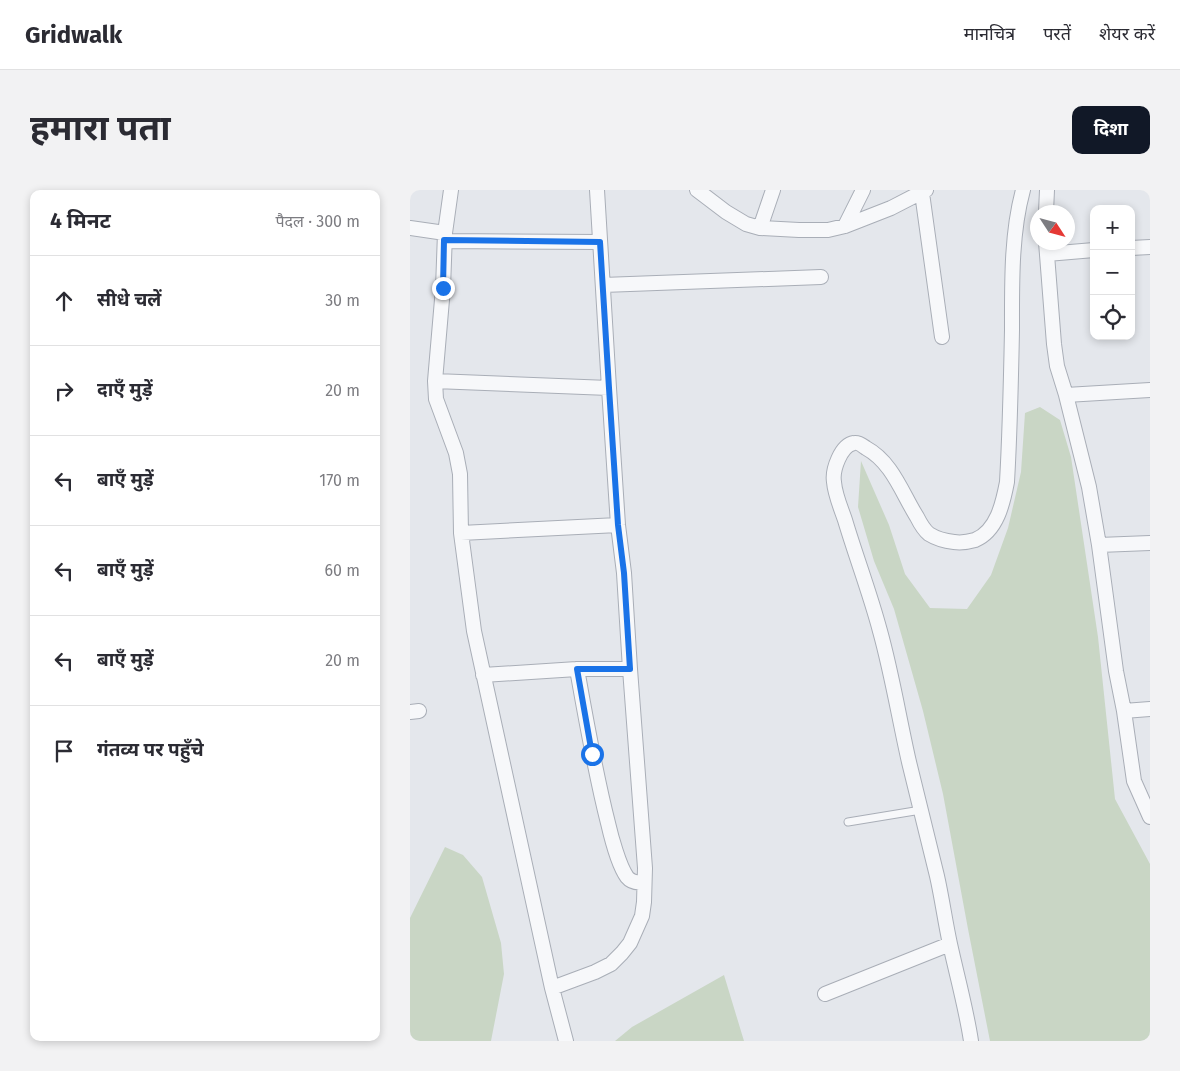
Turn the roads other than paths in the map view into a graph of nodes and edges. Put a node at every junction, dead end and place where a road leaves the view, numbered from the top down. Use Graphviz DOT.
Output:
graph roads {
  1 [pos="451,190"];
  2 [pos="598,190"];
  3 [pos="697,190"];
  4 [pos="773,190"];
  5 [pos="863,190"];
  6 [pos="1023,190"];
  7 [pos="1046,190"];
  8 [pos="924,191"];
  9 [pos="1046,205"];
  10 [pos="844,226"];
  11 [pos="410,228"];
  12 [pos="760,228"];
  13 [pos="445,237"];
  14 [pos="600,242"];
  15 [pos="1150,247"];
  16 [pos="1135,248"];
  17 [pos="1075,249"];
  18 [pos="1047,250"];
  19 [pos="1090,250"];
  20 [pos="821,277"];
  21 [pos="603,285"];
  22 [pos="942,337"];
  23 [pos="436,381"];
  24 [pos="609,388"];
  25 [pos="1150,390"];
  26 [pos="1066,395"];
  27 [pos="618,525"];
  28 [pos="461,533"];
  29 [pos="1150,543"];
  30 [pos="1099,545"];
  31 [pos="577,669"];
  32 [pos="630,669"];
  33 [pos="483,675"];
  34 [pos="1150,709"];
  35 [pos="1124,710"];
  36 [pos="921,810"];
  37 [pos="1150,817"];
  38 [pos="848,822"];
  39 [pos="644,882"];
  40 [pos="950,944"];
  41 [pos="552,988"];
  42 [pos="825,994"];
  43 [pos="566,1041"];
  44 [pos="971,1041"];
  1 -- 13 [label="street"];
  2 -- 14 [label="street"];
  3 -- 12 [label="street"];
  4 -- 12 [label="street"];
  5 -- 10 [label="street"];
  6 -- 36 [label="street"];
  7 -- 9 [label="street"];
  8 -- 10 [label="street"];
  8 -- 22 [label="street"];
  10 -- 12 [label="street"];
  11 -- 13 [label="street"];
  13 -- 14 [label="street"];
  13 -- 23 [label="street"];
  14 -- 21 [label="street"];
  15 -- 16 [label="street"];
  17 -- 19 [label="street"];
  18 -- 26 [label="street"];
  20 -- 21 [label="street"];
  21 -- 24 [label="street"];
  23 -- 24 [label="street"];
  23 -- 28 [label="street"];
  24 -- 27 [label="street"];
  25 -- 26 [label="street"];
  26 -- 30 [label="street"];
  27 -- 28 [label="street"];
  27 -- 32 [label="street"];
  28 -- 33 [label="street"];
  29 -- 30 [label="street"];
  30 -- 35 [label="street"];
  31 -- 32 [label="street"];
  31 -- 33 [label="street"];
  31 -- 39 [label="street"];
  32 -- 39 [label="street"];
  33 -- 41 [label="street"];
  34 -- 35 [label="street"];
  35 -- 37 [label="street"];
  36 -- 38 [label="lane"];
  36 -- 40 [label="street"];
  39 -- 41 [label="street"];
  40 -- 42 [label="street"];
  40 -- 44 [label="street"];
  41 -- 43 [label="street"];
}
